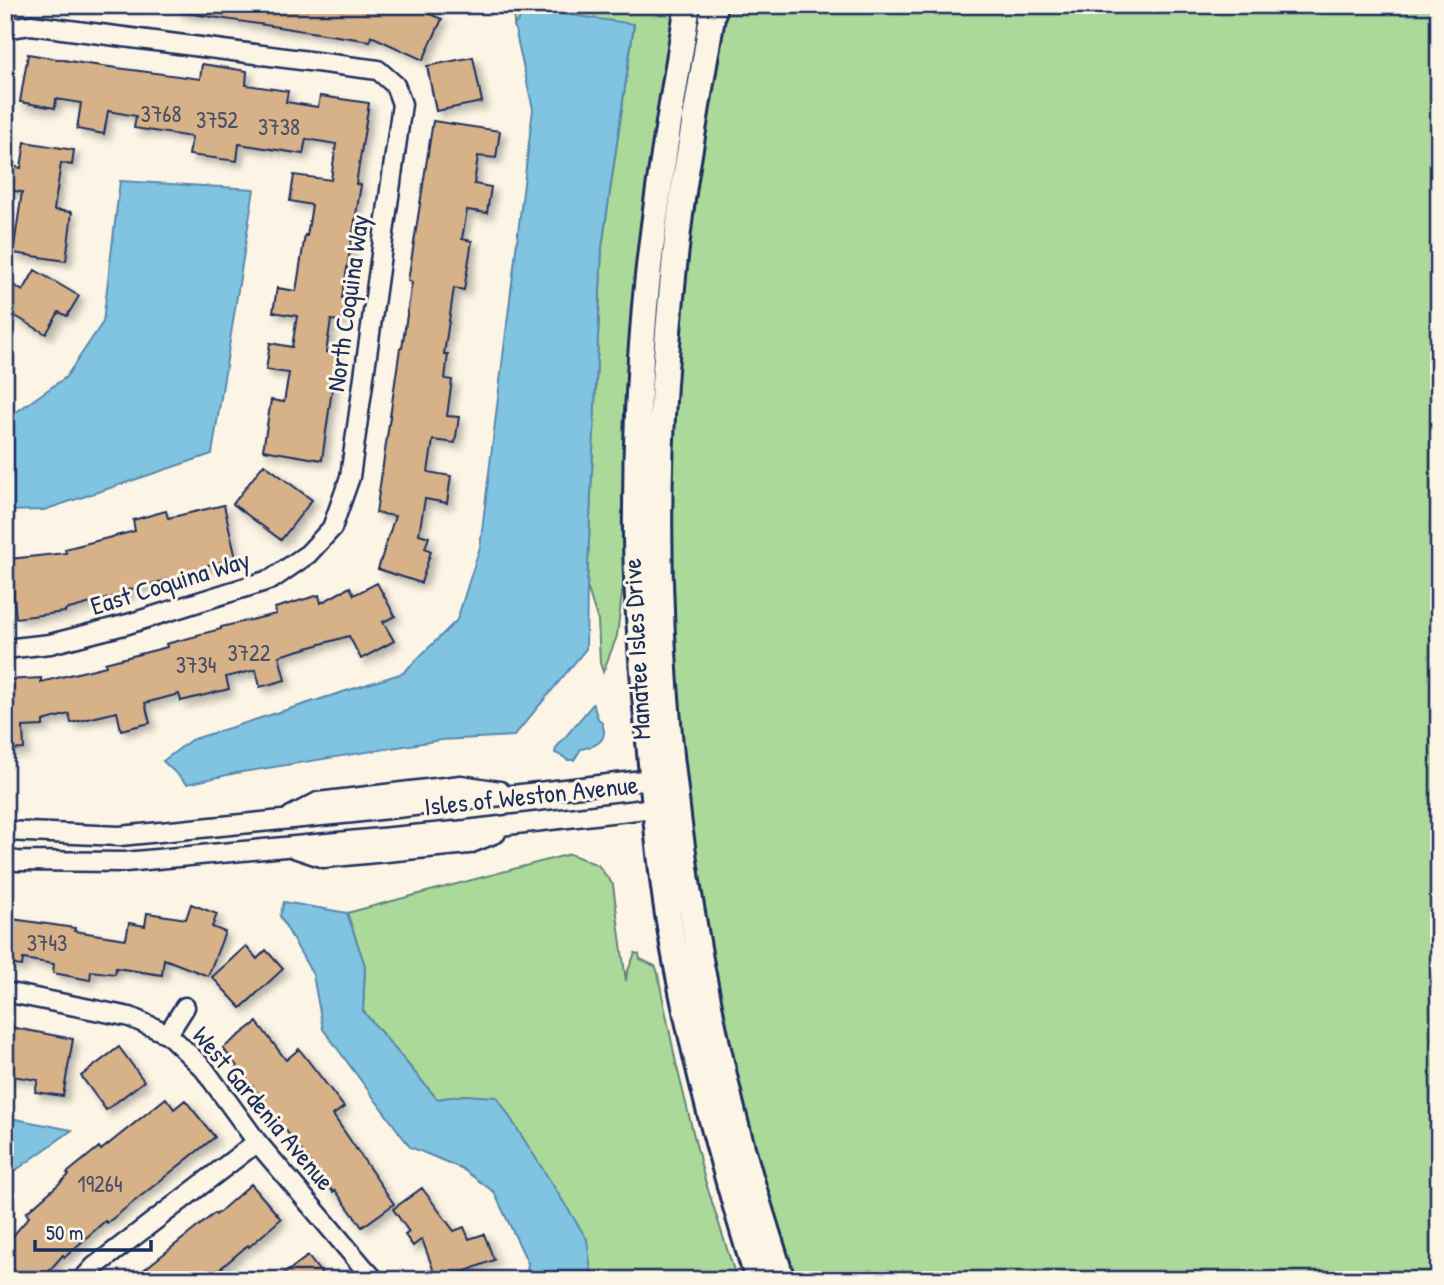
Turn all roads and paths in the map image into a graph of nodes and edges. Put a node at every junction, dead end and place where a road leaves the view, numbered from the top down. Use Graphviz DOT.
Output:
graph roads {
  1 [pos="688,5"];
  2 [pos="714,5"];
  3 [pos="7,30"];
  4 [pos="332,528"];
  5 [pos="5,649"];
  6 [pos="652,779"];
  7 [pos="675,789"];
  8 [pos="521,794"];
  9 [pos="464,800"];
  10 [pos="654,808"];
  11 [pos="353,813"];
  12 [pos="283,820"];
  13 [pos="521,823"];
  14 [pos="466,830"];
  15 [pos="5,831"];
  16 [pos="356,847"];
  17 [pos="5,859"];
  18 [pos="5,992"];
  19 [pos="186,1007"];
  20 [pos="168,1034"];
  21 [pos="257,1142"];
  22 [pos="82,1280"];
  23 [pos="375,1280"];
  24 [pos="758,1280"];
  25 [pos="782,1280"];
  1 -- 6 [label="street, Manatee Isles Drive"];
  2 -- 7 [label="street, Manatee Isles Drive"];
  3 -- 4 [label="street, North Coquina Way"];
  4 -- 5 [label="street, East Coquina Way"];
  6 -- 7 [label="street, Isles of Weston Avenue"];
  6 -- 8 [label="street, Isles of Weston Avenue"];
  6 -- 10 [label="street, Manatee Isles Drive"];
  7 -- 10 [label="street, Isles of Weston Avenue"];
  7 -- 25 [label="street, Manatee Isles Drive"];
  8 -- 9 [label="street, Isles of Weston Avenue"];
  8 -- 12 [label="street"];
  9 -- 11 [label="street, Isles of Weston Avenue"];
  9 -- 14 [label="street"];
  10 -- 13 [label="street, Isles of Weston Avenue"];
  10 -- 24 [label="street, Manatee Isles Drive"];
  11 -- 12 [label="street, Isles of Weston Avenue"];
  11 -- 16 [label="street"];
  12 -- 15 [label="street, Isles of Weston Avenue"];
  13 -- 14 [label="street, Isles of Weston Avenue"];
  13 -- 16 [label="street"];
  14 -- 16 [label="street, Isles of Weston Avenue"];
  16 -- 17 [label="street, Isles of Weston Avenue"];
  18 -- 20 [label="street, West Gardenia Avenue"];
  19 -- 20 [label="street"];
  20 -- 21 [label="street, West Gardenia Avenue"];
  21 -- 22 [label="street"];
  21 -- 23 [label="street, West Gardenia Avenue"];
}
